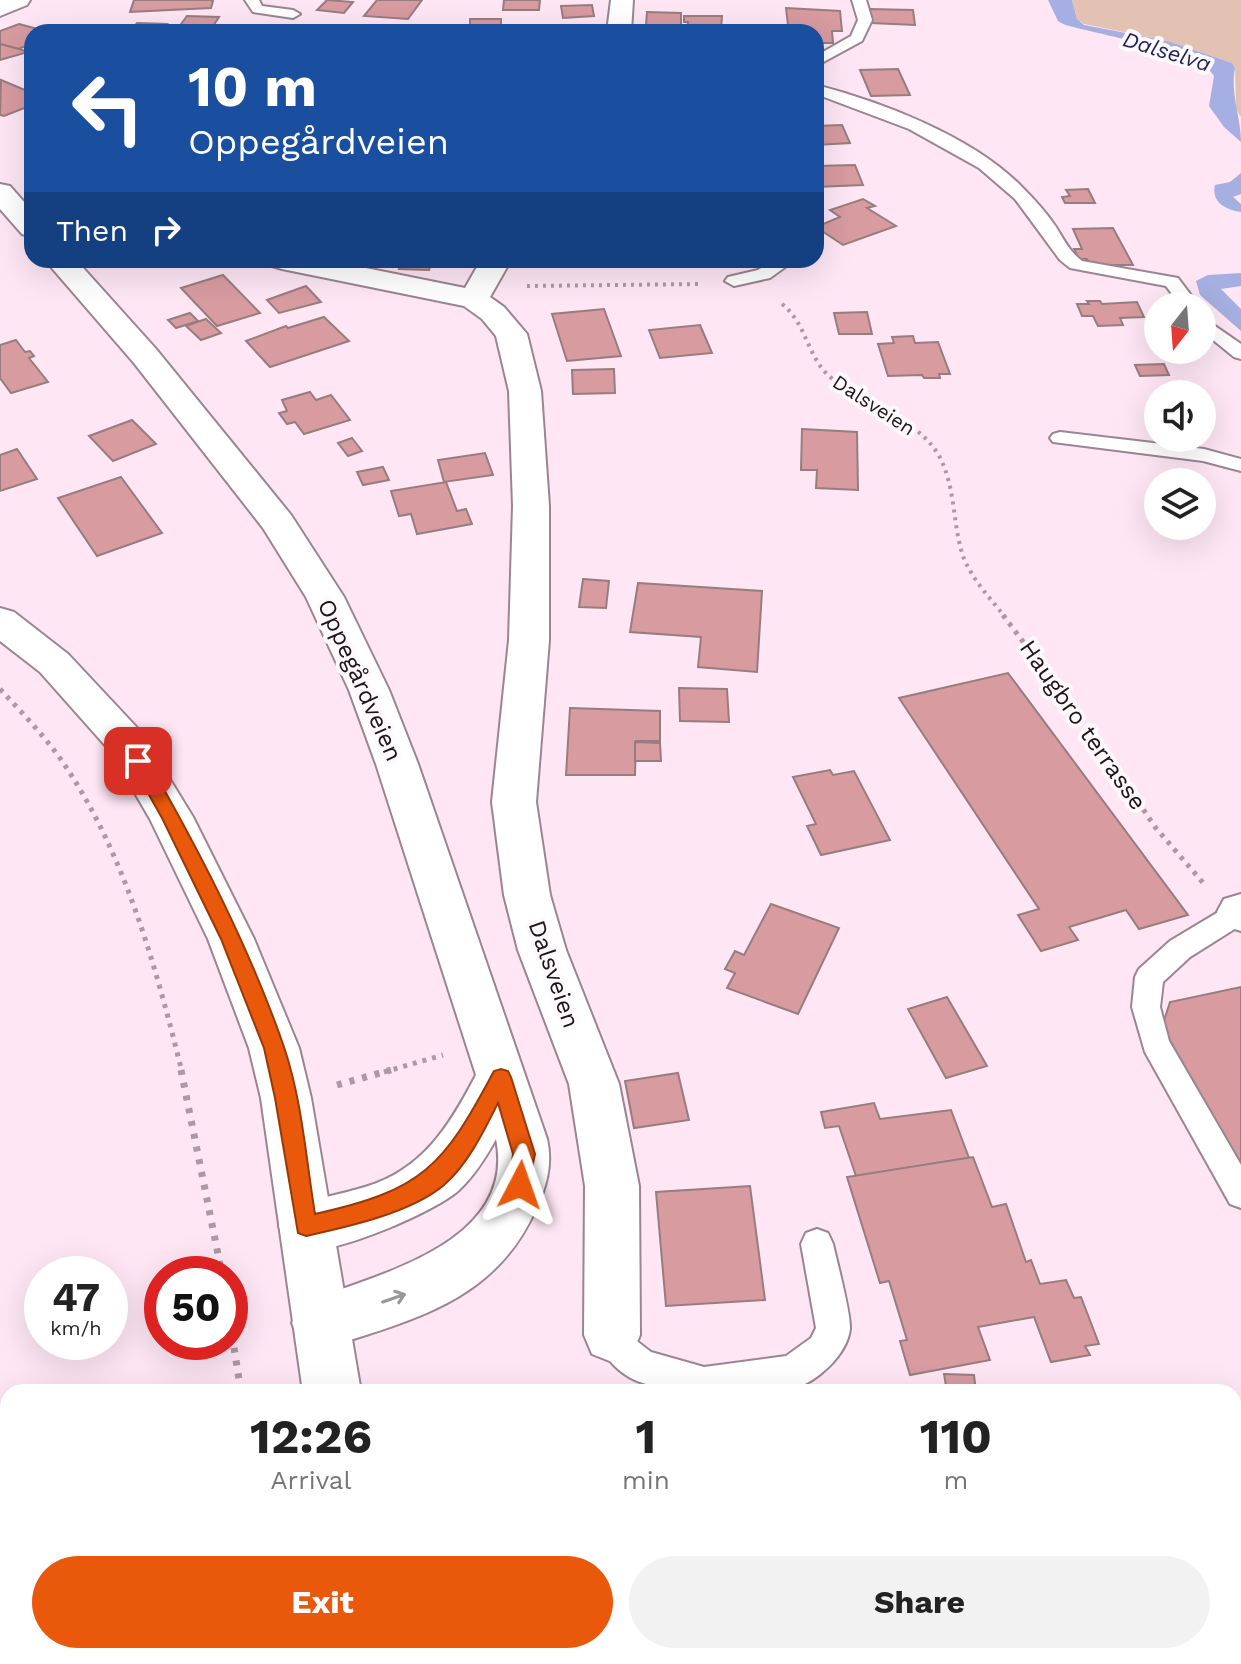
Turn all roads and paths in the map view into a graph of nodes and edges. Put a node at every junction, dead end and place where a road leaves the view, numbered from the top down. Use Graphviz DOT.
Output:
graph roads {
  1 [pos="19,0"];
  2 [pos="252,0"];
  3 [pos="622,0"];
  4 [pos="859,0"];
  5 [pos="0,9"];
  6 [pos="293,14"];
  7 [pos="620,24"];
  8 [pos="824,57"];
  9 [pos="824,91"];
  10 [pos="0,192"];
  11 [pos="24,219"];
  12 [pos="67,268"];
  13 [pos="359,268"];
  14 [pos="773,268"];
  15 [pos="484,281"];
  16 [pos="734,281"];
  17 [pos="1180,292"];
  18 [pos="1216,333"];
  19 [pos="1241,353"];
  20 [pos="1060,438"];
  21 [pos="1241,465"];
  22 [pos="954,517"];
  23 [pos="0,621"];
  24 [pos="0,689"];
  25 [pos="1240,913"];
  26 [pos="495,1059"];
  27 [pos="334,1086"];
  28 [pos="1241,1194"];
  29 [pos="306,1226"];
  30 [pos="817,1244"];
  31 [pos="219,1256"];
  32 [pos="320,1323"];
  33 [pos="612,1335"];
  34 [pos="236,1360"];
  35 [pos="240,1384"];
  36 [pos="331,1384"];
  1 -- 5 [label="main road"];
  2 -- 6 [label="lane"];
  3 -- 7 [label="main road"];
  4 -- 8 [label="lane"];
  9 -- 17 [label="lane"];
  10 -- 11 [label="main road"];
  12 -- 26 [label="main road, Oppegårdveien"];
  13 -- 15 [label="main road"];
  14 -- 16 [label="lane"];
  15 -- 16 [label="path, Dalsveien"];
  15 -- 33 [label="main road, Dalsveien"];
  16 -- 22 [label="path, Dalsveien"];
  18 -- 19 [label="lane"];
  20 -- 21 [label="lane"];
  22 -- 25 [label="path, Haugbro terrasse"];
  23 -- 29 [label="main road"];
  24 -- 31 [label="path"];
  25 -- 28 [label="lane"];
  26 -- 27 [label="path"];
  26 -- 29 [label="main road"];
  32 -- 26 [label="main road, Oppegårdveien, one-way"];
  29 -- 32 [label="main road"];
  30 -- 33 [label="lane, Dalsveien"];
  32 -- 36 [label="main road"];
  34 -- 35 [label="path"];
}
